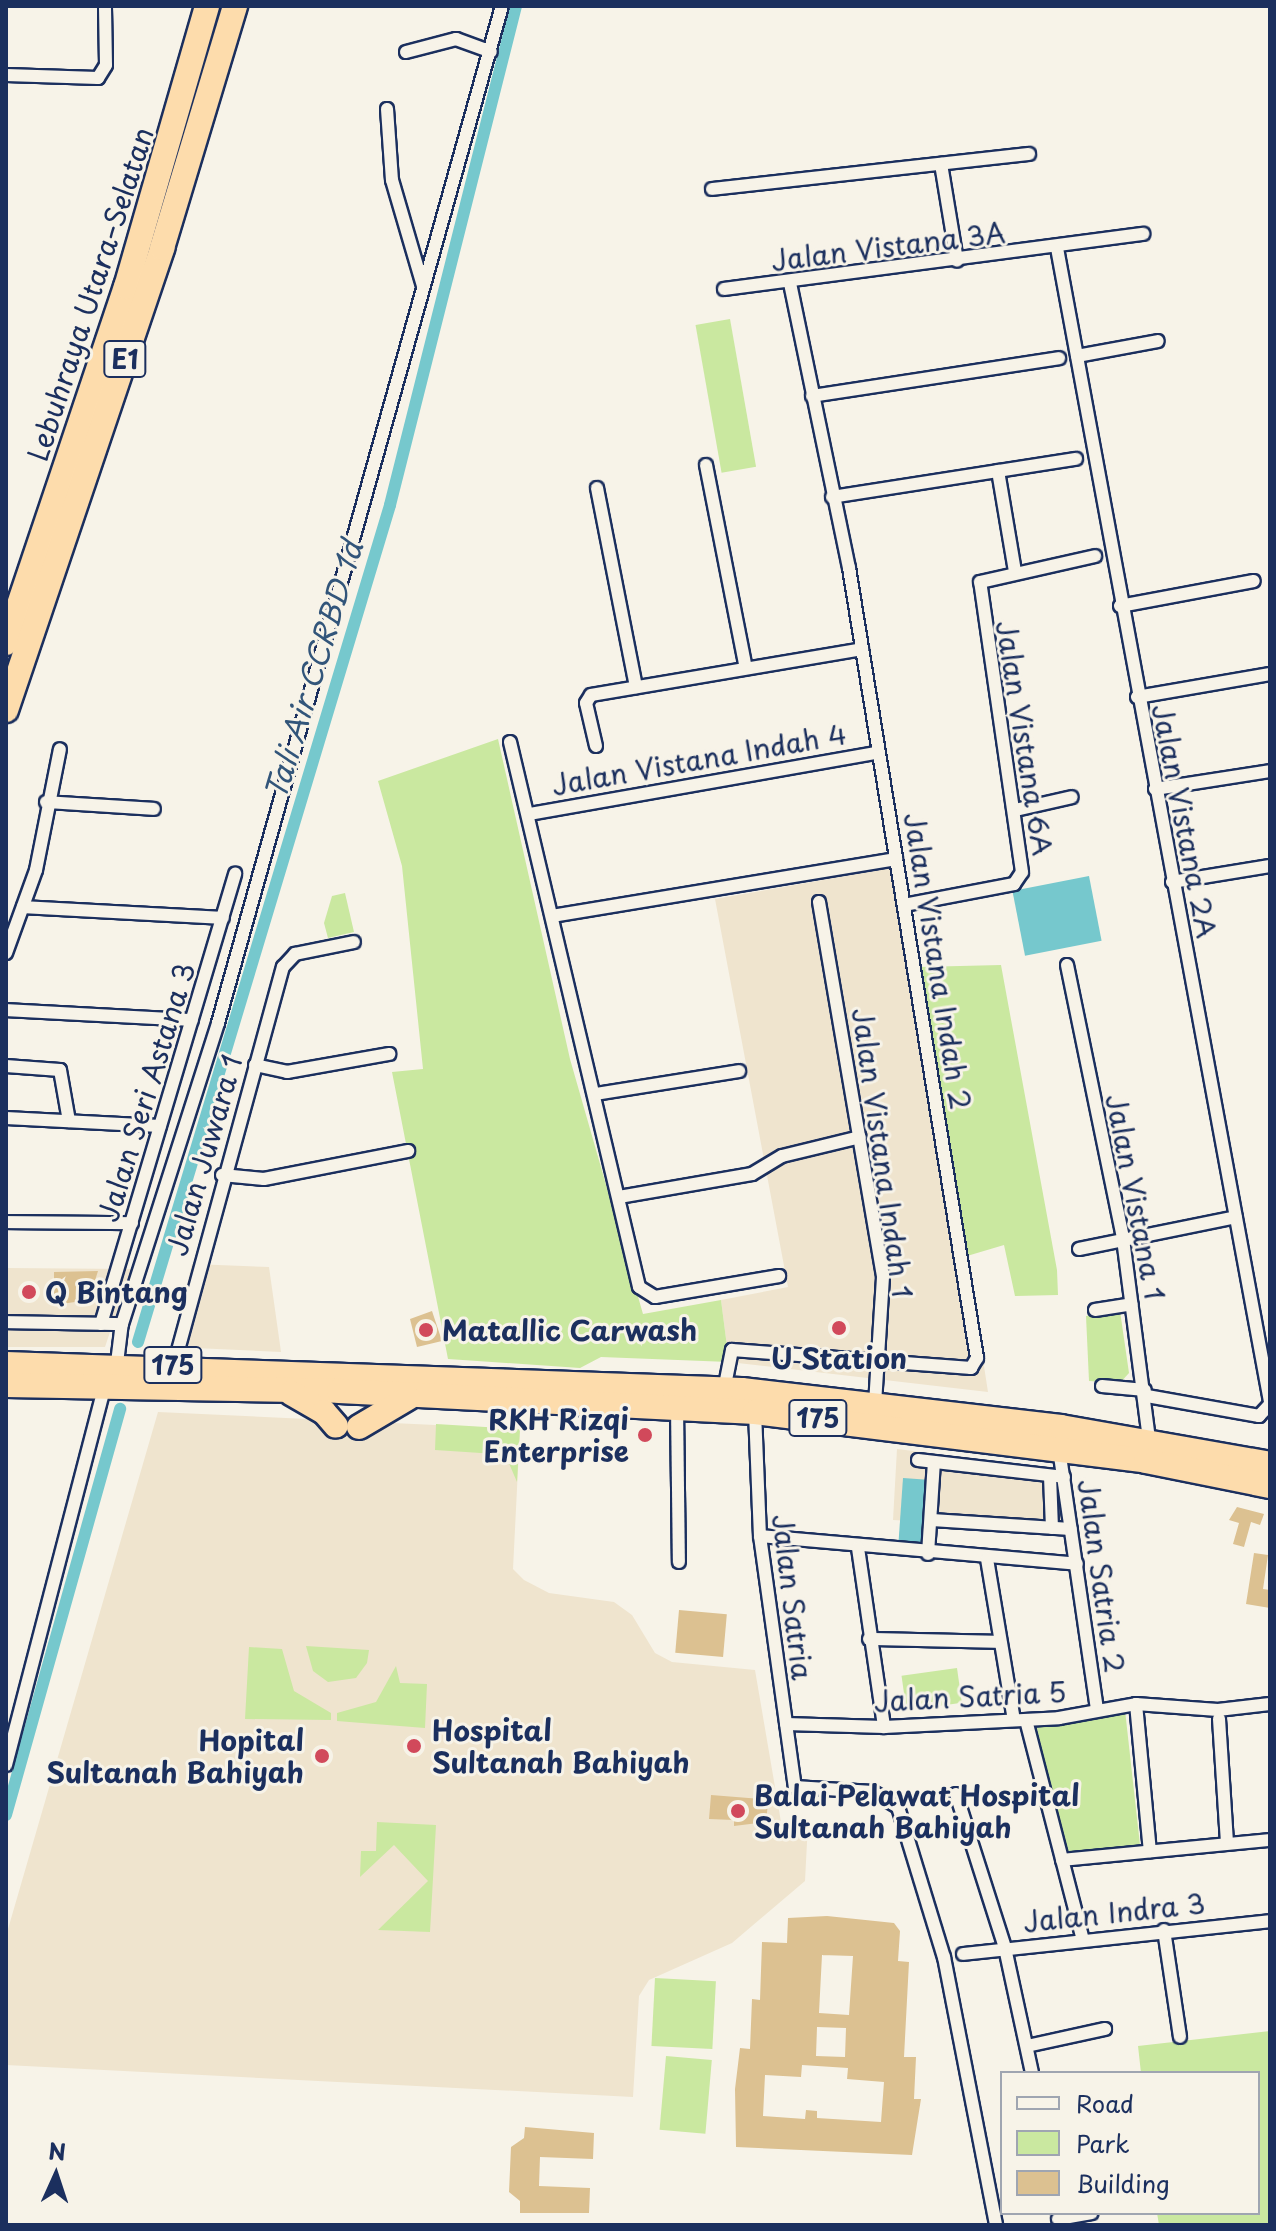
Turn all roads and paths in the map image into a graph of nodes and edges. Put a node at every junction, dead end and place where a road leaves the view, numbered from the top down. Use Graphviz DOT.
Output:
graph roads {
  1 [pos="105,6"];
  2 [pos="207,6"];
  3 [pos="235,6"];
  4 [pos="502,6"];
  5 [pos="406,52"];
  6 [pos="491,52"];
  7 [pos="6,75"];
  8 [pos="387,109"];
  9 [pos="1029,154"];
  10 [pos="941,164"];
  11 [pos="712,189"];
  12 [pos="1143,234"];
  13 [pos="1057,248"];
  14 [pos="957,261"];
  15 [pos="790,283"];
  16 [pos="423,286"];
  17 [pos="724,289"];
  18 [pos="1158,341"];
  19 [pos="1077,356"];
  20 [pos="1059,358"];
  21 [pos="812,396"];
  22 [pos="1076,459"];
  23 [pos="706,465"];
  24 [pos="998,471"];
  25 [pos="597,488"];
  26 [pos="832,497"];
  27 [pos="1095,556"];
  28 [pos="1015,571"];
  29 [pos="1254,581"];
  30 [pos="1120,606"];
  31 [pos="6,643"];
  32 [pos="862,649"];
  33 [pos="746,668"];
  34 [pos="1270,674"];
  35 [pos="636,687"];
  36 [pos="1137,697"];
  37 [pos="6,710"];
  38 [pos="510,742"];
  39 [pos="596,746"];
  40 [pos="60,749"];
  41 [pos="879,752"];
  42 [pos="1270,771"];
  43 [pos="1155,789"];
  44 [pos="1072,797"];
  45 [pos="46,802"];
  46 [pos="154,809"];
  47 [pos="1015,810"];
  48 [pos="529,814"];
  49 [pos="896,859"];
  50 [pos="1270,866"];
  51 [pos="235,874"];
  52 [pos="1172,882"];
  53 [pos="819,902"];
  54 [pos="904,905"];
  55 [pos="23,907"];
  56 [pos="552,916"];
  57 [pos="223,918"];
  58 [pos="354,942"];
  59 [pos="6,953"];
  60 [pos="1067,965"];
  61 [pos="6,1010"];
  62 [pos="192,1020"];
  63 [pos="389,1054"];
  64 [pos="255,1065"];
  65 [pos="6,1066"];
  66 [pos="739,1071"];
  67 [pos="596,1094"];
  68 [pos="6,1118"];
  69 [pos="69,1121"];
  70 [pos="160,1126"];
  71 [pos="860,1137"];
  72 [pos="408,1151"];
  73 [pos="222,1175"];
  74 [pos="619,1197"];
  75 [pos="1236,1217"];
  76 [pos="6,1222"];
  77 [pos="132,1223"];
  78 [pos="1123,1239"];
  79 [pos="1079,1249"];
  80 [pos="779,1276"];
  81 [pos="1132,1304"];
  82 [pos="1095,1310"];
  83 [pos="6,1322"];
  84 [pos="101,1324"];
  85 [pos="122,1324"];
  86 [pos="880,1360"];
  87 [pos="6,1364"];
  88 [pos="174,1365"];
  89 [pos="111,1374"];
  90 [pos="350,1382"];
  91 [pos="6,1385"];
  92 [pos="1102,1386"];
  93 [pos="281,1389"];
  94 [pos="724,1390"];
  95 [pos="1146,1393"];
  96 [pos="418,1395"];
  97 [pos="875,1403"];
  98 [pos="1270,1403"];
  99 [pos="677,1407"];
  100 [pos="755,1412"];
  101 [pos="1149,1439"];
  102 [pos="1059,1449"];
  103 [pos="918,1460"];
  104 [pos="934,1462"];
  105 [pos="1270,1464"];
  106 [pos="1057,1476"];
  107 [pos="1270,1486"];
  108 [pos="932,1520"];
  109 [pos="1052,1528"];
  110 [pos="1071,1529"];
  111 [pos="760,1536"];
  112 [pos="858,1548"];
  113 [pos="928,1554"];
  114 [pos="987,1559"];
  115 [pos="679,1562"];
  116 [pos="1077,1564"];
  117 [pos="869,1639"];
  118 [pos="999,1642"];
  119 [pos="1136,1704"];
  120 [pos="1270,1704"];
  121 [pos="1097,1710"];
  122 [pos="1219,1719"];
  123 [pos="1020,1720"];
  124 [pos="786,1724"];
  125 [pos="884,1727"];
  126 [pos="6,1765"];
  127 [pos="956,1794"];
  128 [pos="1270,1840"];
  129 [pos="1227,1843"];
  130 [pos="1150,1851"];
  131 [pos="1062,1860"];
  132 [pos="1270,1921"];
  133 [pos="1164,1930"];
  134 [pos="1082,1937"];
  135 [pos="1005,1948"];
  136 [pos="963,1954"];
  137 [pos="1105,2029"];
  138 [pos="1180,2037"];
  139 [pos="1027,2046"];
  140 [pos="1032,2071"];
  141 [pos="1080,2215"];
  142 [pos="1058,2219"];
  143 [pos="996,2225"];
  1 -- 7 [label="street"];
  2 -- 31 [label="highway, Lebuhraya Utara–Selatan / E1"];
  3 -- 37 [label="highway, Lebuhraya Utara–Selatan / E1"];
  4 -- 6 [label="street"];
  5 -- 6 [label="street"];
  6 -- 16 [label="street"];
  8 -- 16 [label="street"];
  9 -- 10 [label="street"];
  10 -- 11 [label="street"];
  10 -- 14 [label="street"];
  12 -- 13 [label="street, Jalan Vistana 3A"];
  13 -- 14 [label="street, Jalan Vistana 3A"];
  13 -- 19 [label="street, Jalan Vistana 2A"];
  14 -- 15 [label="street, Jalan Vistana 3A"];
  15 -- 17 [label="street, Jalan Vistana 3A"];
  15 -- 21 [label="street, Jalan Vistana Indah 2"];
  16 -- 85 [label="street"];
  18 -- 19 [label="street"];
  19 -- 30 [label="street, Jalan Vistana 2A"];
  20 -- 21 [label="street"];
  21 -- 26 [label="street, Jalan Vistana Indah 2"];
  22 -- 24 [label="street"];
  23 -- 33 [label="street"];
  24 -- 26 [label="street"];
  24 -- 28 [label="street"];
  25 -- 35 [label="street"];
  26 -- 32 [label="street, Jalan Vistana Indah 2"];
  27 -- 28 [label="street"];
  28 -- 47 [label="street, Jalan Vistana 6A"];
  29 -- 30 [label="street"];
  30 -- 36 [label="street, Jalan Vistana 2A"];
  32 -- 33 [label="street"];
  32 -- 41 [label="street, Jalan Vistana Indah 2"];
  33 -- 35 [label="street"];
  34 -- 36 [label="street"];
  35 -- 39 [label="street"];
  36 -- 43 [label="street, Jalan Vistana 2A"];
  38 -- 48 [label="street"];
  40 -- 45 [label="street"];
  41 -- 48 [label="street, Jalan Vistana Indah 4"];
  41 -- 49 [label="street, Jalan Vistana Indah 2"];
  42 -- 43 [label="street"];
  43 -- 52 [label="street, Jalan Vistana 2A"];
  44 -- 47 [label="street"];
  45 -- 46 [label="street"];
  45 -- 55 [label="street"];
  47 -- 54 [label="street, Jalan Vistana 6A"];
  48 -- 56 [label="street"];
  49 -- 54 [label="street, Jalan Vistana Indah 2"];
  49 -- 56 [label="street"];
  50 -- 52 [label="street"];
  51 -- 57 [label="street, Jalan Seri Astana 3"];
  52 -- 75 [label="street, Jalan Vistana 2A"];
  53 -- 71 [label="street, Jalan Vistana Indah 1"];
  54 -- 86 [label="street, Jalan Vistana Indah 2"];
  55 -- 57 [label="street"];
  55 -- 59 [label="street"];
  56 -- 67 [label="street"];
  57 -- 62 [label="street, Jalan Seri Astana 3"];
  58 -- 64 [label="street, Jalan Juwara 1"];
  60 -- 78 [label="street, Jalan Vistana 1"];
  61 -- 62 [label="street"];
  62 -- 70 [label="street, Jalan Seri Astana 3"];
  63 -- 64 [label="street"];
  64 -- 73 [label="street, Jalan Juwara 1"];
  65 -- 69 [label="street"];
  66 -- 67 [label="street"];
  67 -- 74 [label="street"];
  68 -- 69 [label="street"];
  69 -- 70 [label="street"];
  70 -- 77 [label="street, Jalan Seri Astana 3"];
  71 -- 74 [label="street"];
  71 -- 86 [label="street, Jalan Vistana Indah 1"];
  72 -- 73 [label="street"];
  73 -- 88 [label="street, Jalan Juwara 1"];
  74 -- 80 [label="street"];
  75 -- 78 [label="street"];
  75 -- 98 [label="street, Jalan Vistana 2A"];
  76 -- 77 [label="street"];
  77 -- 84 [label="street, Jalan Seri Astana 3"];
  78 -- 79 [label="street"];
  78 -- 81 [label="street, Jalan Vistana 1"];
  81 -- 82 [label="street"];
  81 -- 95 [label="street, Jalan Vistana 1"];
  83 -- 84 [label="street"];
  84 -- 85 [label="street"];
  85 -- 89 [label="street"];
  86 -- 94 [label="street"];
  86 -- 97 [label="street, Jalan Vistana Indah 1"];
  87 -- 89 [label="highway, 175"];
  88 -- 89 [label="highway, 175"];
  88 -- 90 [label="highway, 175"];
  89 -- 91 [label="highway, 175"];
  89 -- 93 [label="highway, 175"];
  89 -- 126 [label="street"];
  90 -- 93 [label="highway, 175"];
  90 -- 94 [label="highway, 175"];
  90 -- 96 [label="highway, 175"];
  92 -- 95 [label="street"];
  93 -- 96 [label="highway"];
  94 -- 97 [label="highway, 175"];
  95 -- 98 [label="street, Jalan Vistana 2A"];
  95 -- 101 [label="street, Jalan Vistana 1"];
  96 -- 99 [label="highway, 175"];
  97 -- 101 [label="highway, 175"];
  99 -- 100 [label="highway, 175"];
  99 -- 115 [label="street"];
  100 -- 102 [label="highway, 175"];
  100 -- 111 [label="street, Jalan Satria"];
  101 -- 105 [label="highway, 175"];
  102 -- 106 [label="street, Jalan Satria 2"];
  102 -- 107 [label="highway, 175"];
  103 -- 104 [label="street"];
  104 -- 106 [label="street"];
  104 -- 108 [label="street"];
  106 -- 109 [label="street"];
  106 -- 110 [label="street, Jalan Satria 2"];
  108 -- 109 [label="street"];
  108 -- 113 [label="street"];
  109 -- 110 [label="street"];
  110 -- 116 [label="street, Jalan Satria 2"];
  111 -- 112 [label="street"];
  111 -- 124 [label="street, Jalan Satria"];
  112 -- 113 [label="street"];
  112 -- 117 [label="street"];
  113 -- 114 [label="street"];
  114 -- 116 [label="street"];
  114 -- 118 [label="street"];
  116 -- 121 [label="street, Jalan Satria 2"];
  117 -- 118 [label="street"];
  117 -- 125 [label="street"];
  118 -- 123 [label="street"];
  119 -- 120 [label="street, Jalan Satria 5"];
  119 -- 121 [label="street, Jalan Satria 5"];
  119 -- 130 [label="street"];
  121 -- 123 [label="street, Jalan Satria 5"];
  122 -- 129 [label="street"];
  123 -- 125 [label="street, Jalan Satria 5"];
  123 -- 131 [label="street"];
  124 -- 125 [label="street, Jalan Satria 5"];
  124 -- 143 [label="street, Jalan Satria"];
  127 -- 135 [label="street"];
  128 -- 129 [label="street"];
  129 -- 130 [label="street"];
  130 -- 131 [label="street"];
  131 -- 134 [label="street"];
  132 -- 133 [label="street, Jalan Indra 3"];
  133 -- 134 [label="street, Jalan Indra 3"];
  133 -- 138 [label="street"];
  134 -- 135 [label="street, Jalan Indra 3"];
  135 -- 136 [label="street, Jalan Indra 3"];
  135 -- 139 [label="street"];
  137 -- 139 [label="street"];
  139 -- 140 [label="street"];
  141 -- 142 [label="street"];
}
